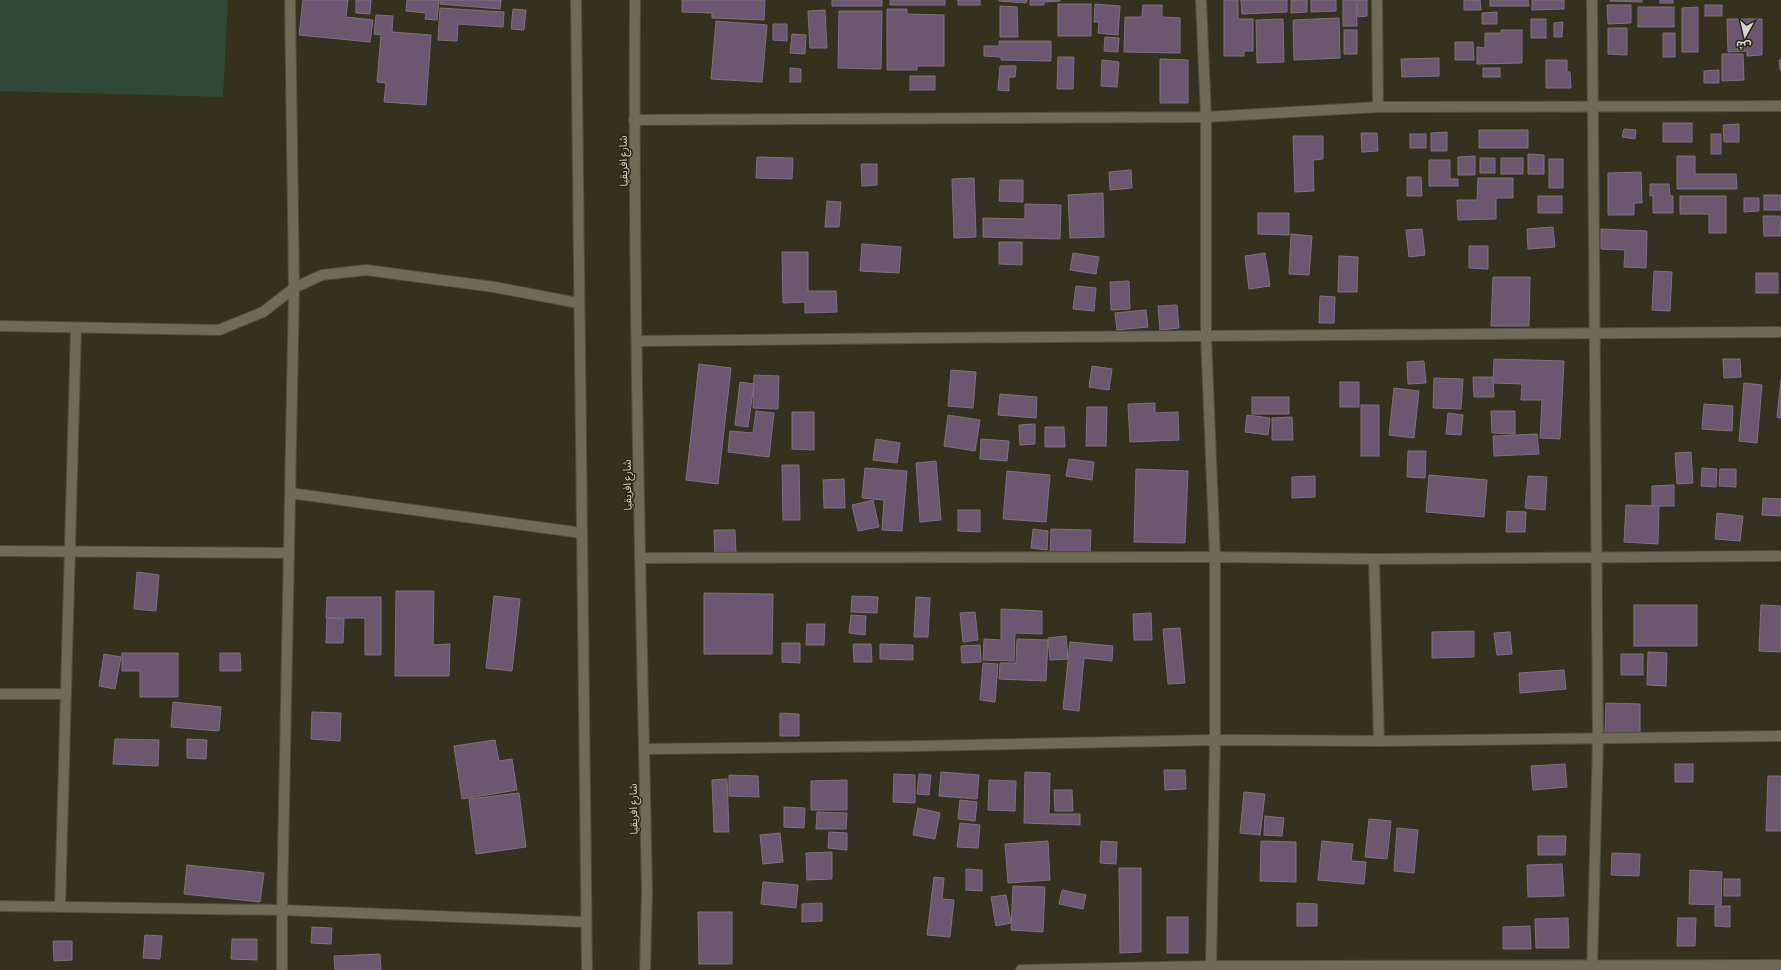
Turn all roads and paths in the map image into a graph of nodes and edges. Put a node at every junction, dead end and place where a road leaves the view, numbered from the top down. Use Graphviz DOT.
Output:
graph roads {
  1 [pos="290,0"];
  2 [pos="576,0"];
  3 [pos="635,0"];
  4 [pos="1201,0"];
  5 [pos="1377,0"];
  6 [pos="1592,0"];
  7 [pos="1781,106"];
  8 [pos="1378,107"];
  9 [pos="1592,108"];
  10 [pos="1206,117"];
  11 [pos="634,120"];
  12 [pos="294,288"];
  13 [pos="578,303"];
  14 [pos="0,326"];
  15 [pos="76,329"];
  16 [pos="1781,332"];
  17 [pos="1594,333"];
  18 [pos="1206,336"];
  19 [pos="637,341"];
  20 [pos="290,493"];
  21 [pos="582,533"];
  22 [pos="0,550"];
  23 [pos="70,552"];
  24 [pos="289,553"];
  25 [pos="1781,556"];
  26 [pos="1597,557"];
  27 [pos="640,558"];
  28 [pos="1215,558"];
  29 [pos="1374,559"];
  30 [pos="0,694"];
  31 [pos="66,694"];
  32 [pos="1781,736"];
  33 [pos="1598,739"];
  34 [pos="1215,740"];
  35 [pos="1379,742"];
  36 [pos="644,749"];
  37 [pos="0,906"];
  38 [pos="60,907"];
  39 [pos="282,910"];
  40 [pos="586,922"];
  41 [pos="1781,965"];
  42 [pos="1211,968"];
  43 [pos="1592,968"];
  44 [pos="282,970"];
  45 [pos="587,970"];
  46 [pos="645,970"];
  47 [pos="1021,970"];
  1 -- 12 [label="street"];
  2 -- 13 [label="street"];
  3 -- 11 [label="street, شارع افريقيا"];
  4 -- 10 [label="street"];
  5 -- 8 [label="street"];
  6 -- 9 [label="street"];
  7 -- 9 [label="street"];
  8 -- 9 [label="street"];
  8 -- 10 [label="street"];
  9 -- 17 [label="street"];
  10 -- 11 [label="street"];
  10 -- 18 [label="street"];
  11 -- 19 [label="street, شارع افريقيا"];
  12 -- 13 [label="street"];
  12 -- 15 [label="street"];
  12 -- 20 [label="street"];
  13 -- 21 [label="street"];
  14 -- 15 [label="street"];
  15 -- 23 [label="street"];
  16 -- 17 [label="street"];
  17 -- 18 [label="street"];
  17 -- 26 [label="street"];
  18 -- 19 [label="street"];
  18 -- 28 [label="street"];
  19 -- 27 [label="street, شارع افريقيا"];
  20 -- 21 [label="street"];
  20 -- 24 [label="street"];
  21 -- 40 [label="street"];
  22 -- 23 [label="street"];
  23 -- 24 [label="street"];
  23 -- 31 [label="street"];
  24 -- 39 [label="street"];
  25 -- 26 [label="street"];
  26 -- 29 [label="street"];
  26 -- 33 [label="street"];
  27 -- 28 [label="street"];
  27 -- 36 [label="street, شارع افريقيا"];
  28 -- 29 [label="street"];
  28 -- 34 [label="street"];
  29 -- 35 [label="street"];
  30 -- 31 [label="street"];
  31 -- 38 [label="street"];
  32 -- 33 [label="street"];
  33 -- 35 [label="street"];
  33 -- 43 [label="street"];
  34 -- 35 [label="street"];
  34 -- 36 [label="street"];
  34 -- 42 [label="street"];
  36 -- 46 [label="street, شارع افريقيا"];
  37 -- 38 [label="street"];
  38 -- 39 [label="street"];
  39 -- 40 [label="street"];
  39 -- 44 [label="street"];
  40 -- 45 [label="street"];
  41 -- 43 [label="street"];
  42 -- 43 [label="street"];
  42 -- 47 [label="street"];
}
